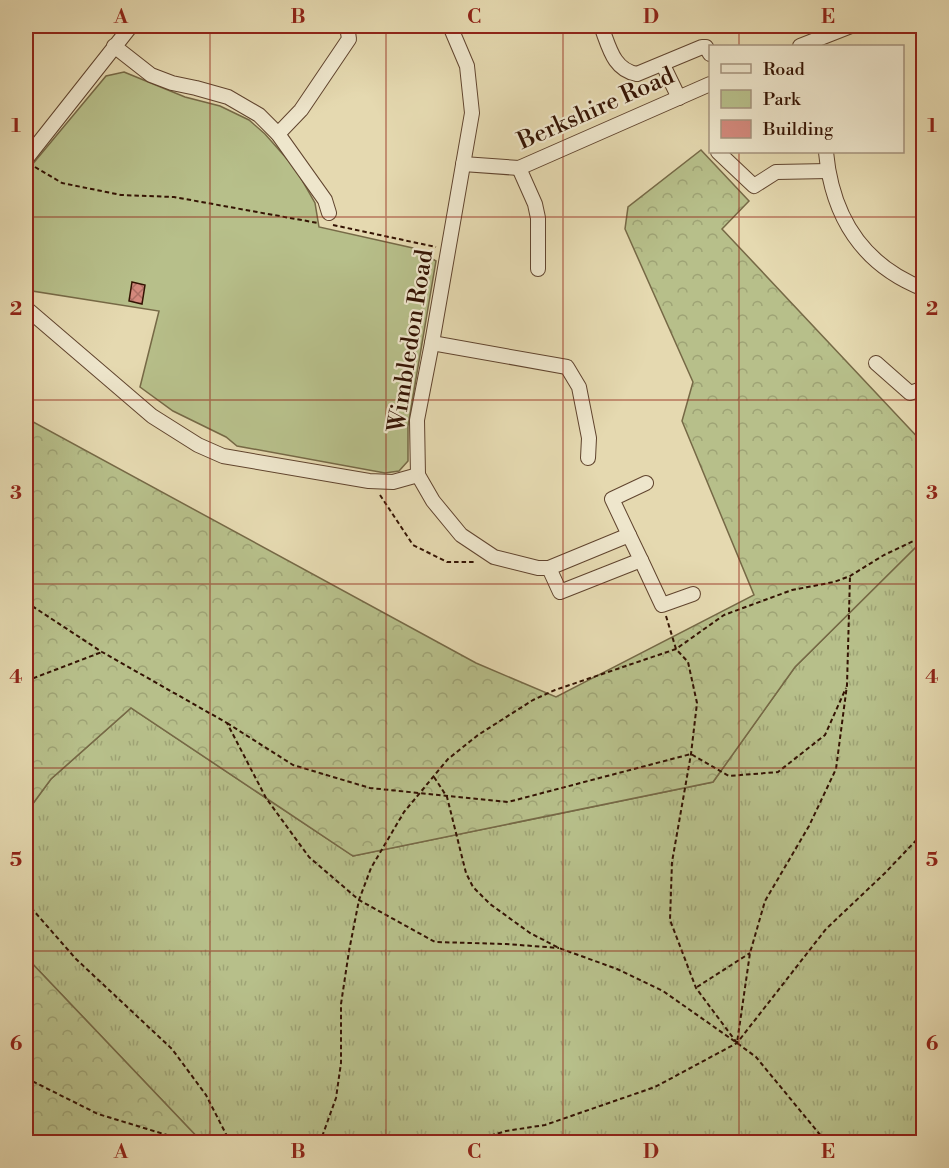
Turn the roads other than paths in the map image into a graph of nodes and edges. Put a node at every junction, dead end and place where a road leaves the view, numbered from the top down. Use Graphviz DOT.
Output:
graph roads {
  1 [pos="131,26"];
  2 [pos="347,26"];
  3 [pos="450,26"];
  4 [pos="601,26"];
  5 [pos="851,26"];
  6 [pos="803,45"];
  7 [pos="114,46"];
  8 [pos="709,51"];
  9 [pos="663,65"];
  10 [pos="709,85"];
  11 [pos="679,98"];
  12 [pos="278,134"];
  13 [pos="719,153"];
  14 [pos="826,153"];
  15 [pos="29,162"];
  16 [pos="463,164"];
  17 [pos="519,168"];
  18 [pos="828,171"];
  19 [pos="325,218"];
  20 [pos="538,268"];
  21 [pos="924,289"];
  22 [pos="26,308"];
  23 [pos="432,343"];
  24 [pos="876,363"];
  25 [pos="924,388"];
  26 [pos="588,458"];
  27 [pos="418,475"];
  28 [pos="646,483"];
  29 [pos="629,535"];
  30 [pos="641,560"];
  31 [pos="549,568"];
  32 [pos="693,594"];
  1 -- 7 [label="street"];
  2 -- 12 [label="street"];
  3 -- 16 [label="street, Wimbledon Road"];
  4 -- 9 [label="street"];
  5 -- 6 [label="street"];
  7 -- 12 [label="street"];
  7 -- 15 [label="street"];
  8 -- 9 [label="street"];
  9 -- 11 [label="street"];
  10 -- 11 [label="street, Berkshire Road"];
  11 -- 17 [label="street, Berkshire Road"];
  12 -- 19 [label="street"];
  13 -- 18 [label="street"];
  14 -- 18 [label="street"];
  16 -- 17 [label="street, Berkshire Road"];
  16 -- 23 [label="street, Wimbledon Road"];
  17 -- 20 [label="street"];
  18 -- 21 [label="street"];
  22 -- 27 [label="street"];
  23 -- 26 [label="street"];
  23 -- 27 [label="street, Wimbledon Road"];
  24 -- 25 [label="street"];
  27 -- 31 [label="street"];
  28 -- 29 [label="street"];
  29 -- 30 [label="street"];
  29 -- 31 [label="street"];
  30 -- 31 [label="street"];
  30 -- 32 [label="street"];
}
